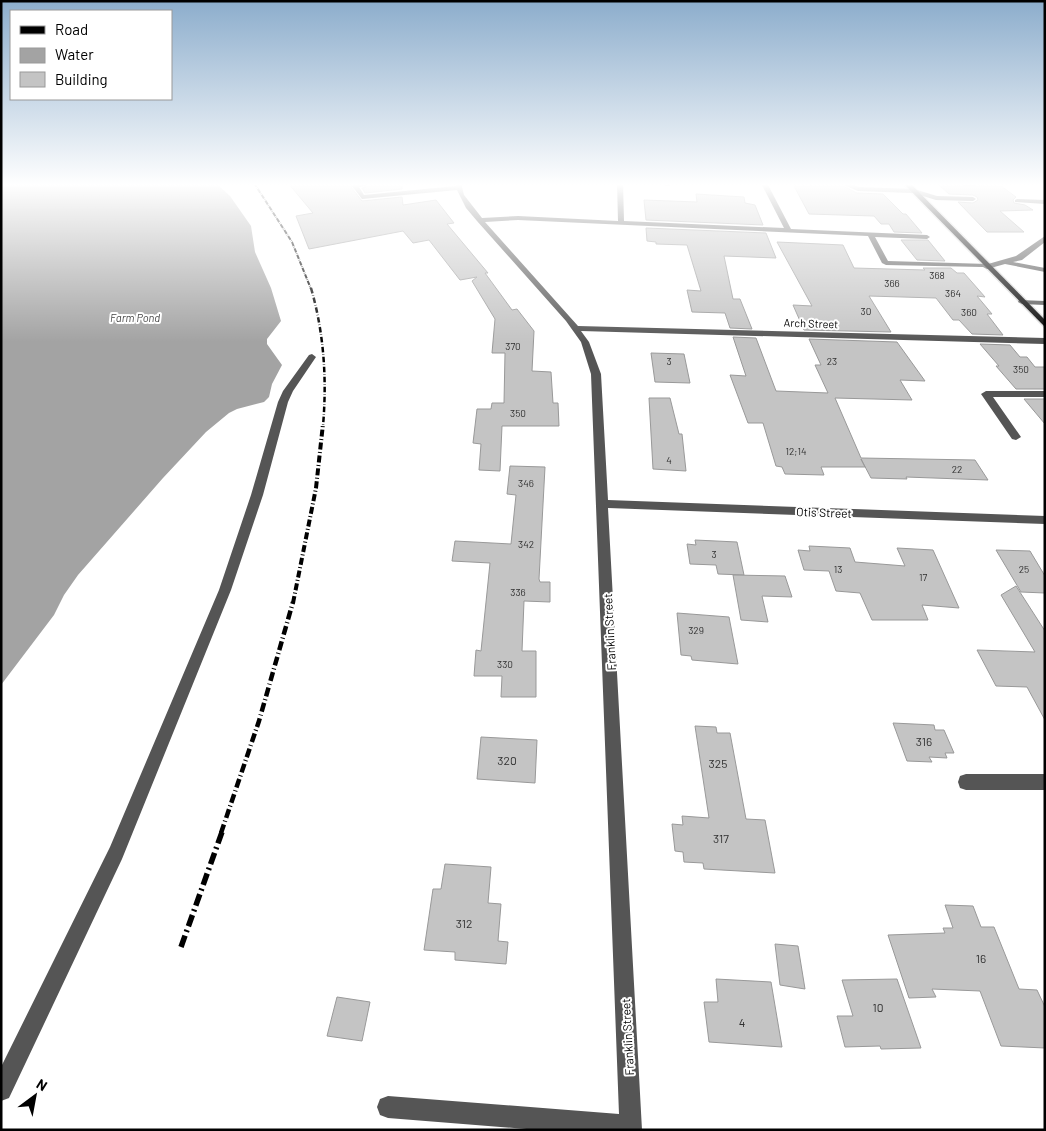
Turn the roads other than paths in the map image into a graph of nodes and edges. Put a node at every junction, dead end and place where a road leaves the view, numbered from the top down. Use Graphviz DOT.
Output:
graph roads {
  1 [pos="493,236"];
  2 [pos="871,236"];
  3 [pos="904,236"];
  4 [pos="957,236"];
  5 [pos="927,237"];
  6 [pos="1045,238"];
  7 [pos="1008,263"];
  8 [pos="986,266"];
  9 [pos="1045,270"];
  10 [pos="1022,302"];
  11 [pos="1045,303"];
  12 [pos="1045,325"];
  13 [pos="576,328"];
  14 [pos="1045,341"];
  15 [pos="312,357"];
  16 [pos="1045,394"];
  17 [pos="1016,437"];
  18 [pos="603,504"];
  19 [pos="1045,520"];
  20 [pos="966,782"];
  21 [pos="1045,782"];
  22 [pos="1,1090"];
  23 [pos="388,1107"];
  24 [pos="631,1128"];
  1 -- 13 [label="street, Franklin Street"];
  2 -- 8 [label="street"];
  3 -- 5 [label="street"];
  4 -- 8 [label="main road"];
  6 -- 7 [label="street"];
  7 -- 8 [label="street"];
  7 -- 9 [label="street"];
  8 -- 10 [label="main road"];
  10 -- 11 [label="street"];
  10 -- 12 [label="main road"];
  13 -- 14 [label="street, Arch Street"];
  13 -- 18 [label="street, Franklin Street"];
  15 -- 22 [label="street"];
  16 -- 17 [label="street"];
  18 -- 19 [label="street, Otis Street"];
  18 -- 24 [label="street, Franklin Street"];
  20 -- 21 [label="street"];
  23 -- 24 [label="street"];
}
